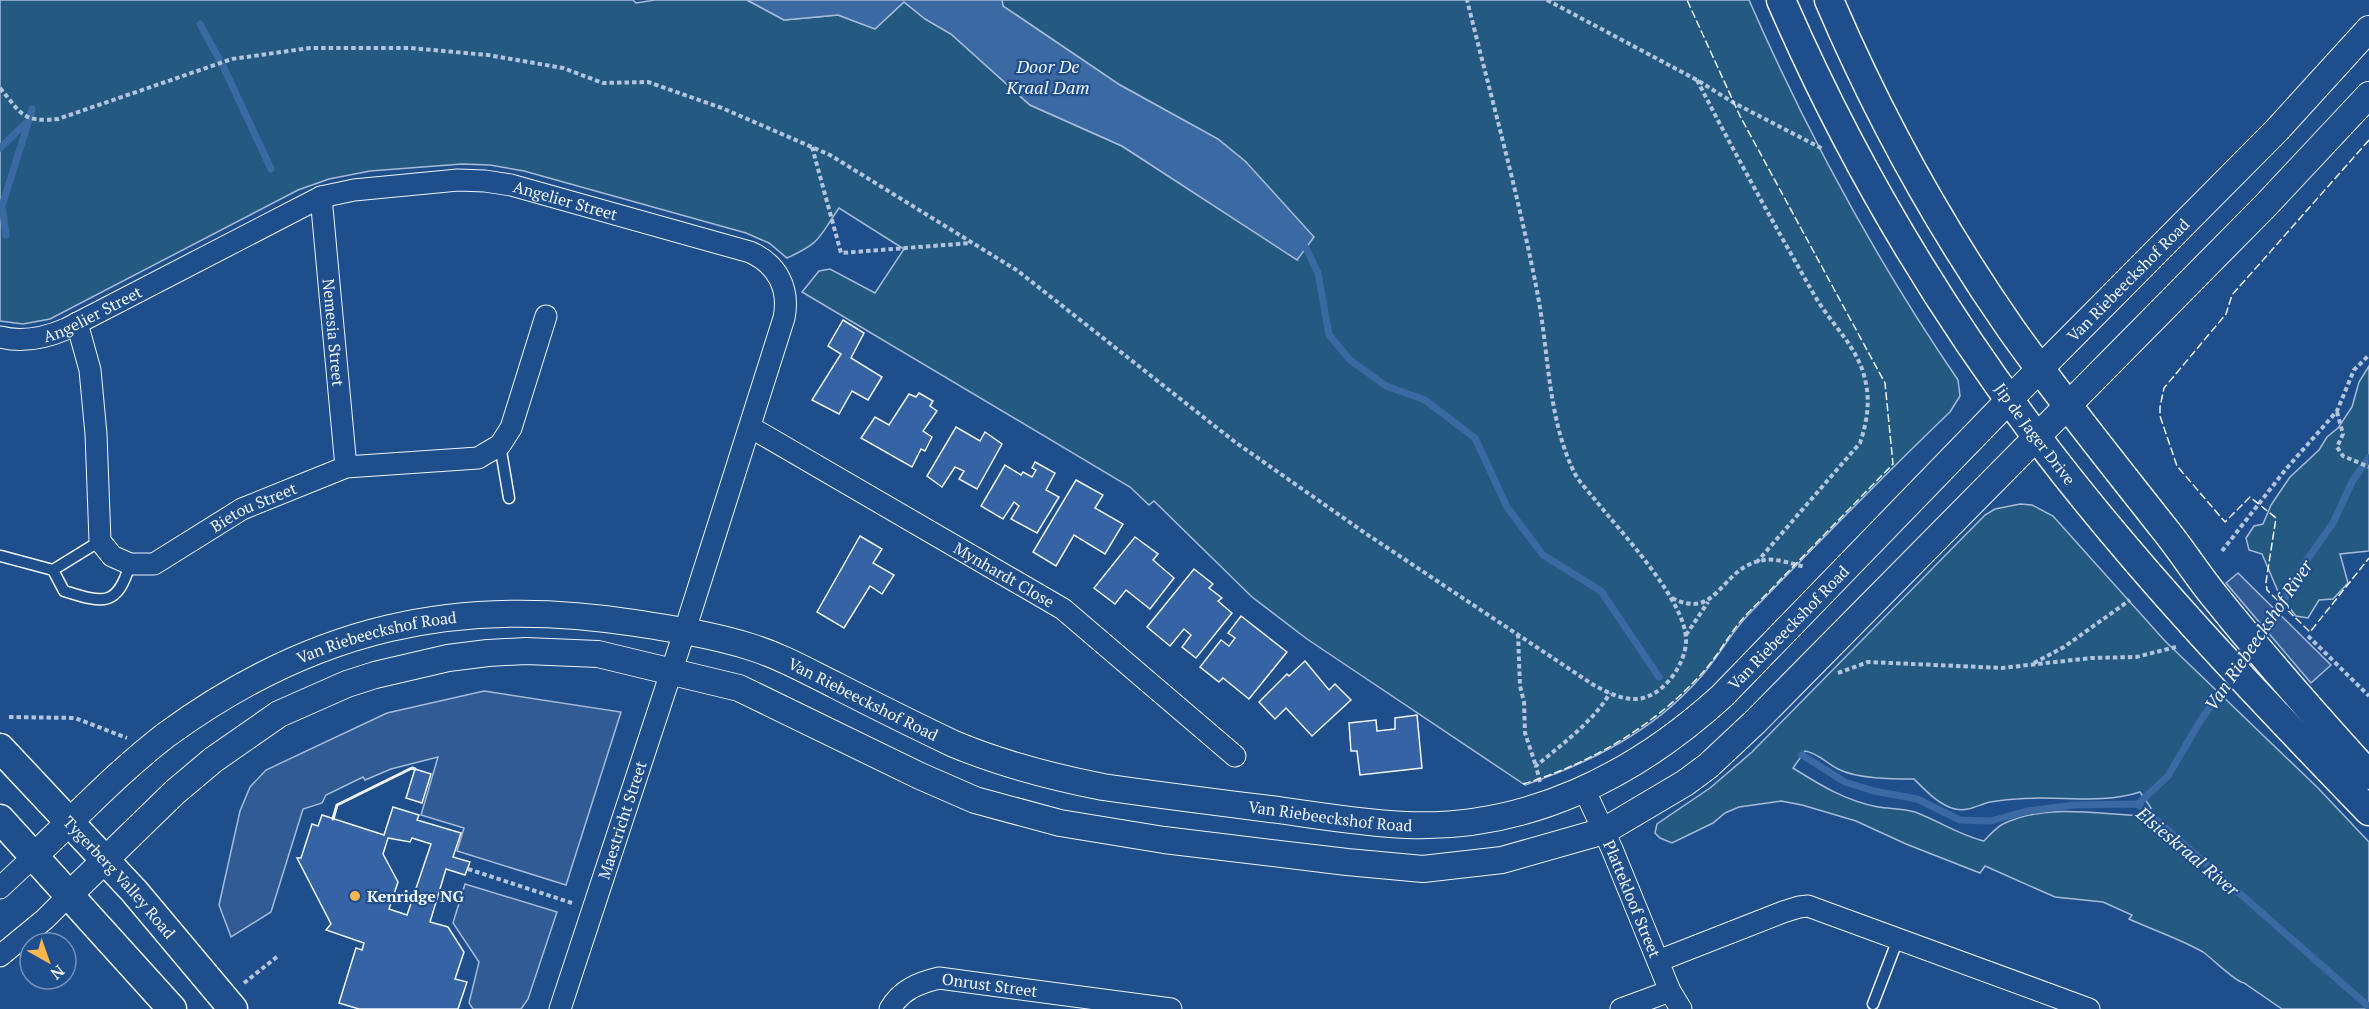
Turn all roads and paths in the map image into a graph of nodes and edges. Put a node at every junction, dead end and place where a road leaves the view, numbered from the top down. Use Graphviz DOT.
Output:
graph roads {
  1 [pos="1467,0"];
  2 [pos="1546,0"];
  3 [pos="1781,0"];
  4 [pos="1829,0"];
  5 [pos="2369,29"];
  6 [pos="1697,80"];
  7 [pos="0,88"];
  8 [pos="2369,95"];
  9 [pos="812,146"];
  10 [pos="1828,158"];
  11 [pos="321,197"];
  12 [pos="972,243"];
  13 [pos="546,316"];
  14 [pos="77,323"];
  15 [pos="0,337"];
  16 [pos="2369,355"];
  17 [pos="2040,369"];
  18 [pos="2009,400"];
  19 [pos="2067,406"];
  20 [pos="2337,411"];
  21 [pos="750,427"];
  22 [pos="2037,438"];
  23 [pos="500,446"];
  24 [pos="346,467"];
  25 [pos="2369,467"];
  26 [pos="509,498"];
  27 [pos="100,541"];
  28 [pos="2222,551"];
  29 [pos="1,556"];
  30 [pos="1757,562"];
  31 [pos="130,564"];
  32 [pos="1805,567"];
  33 [pos="53,570"];
  34 [pos="1671,597"];
  35 [pos="2130,600"];
  36 [pos="1708,601"];
  37 [pos="685,630"];
  38 [pos="1518,634"];
  39 [pos="1686,635"];
  40 [pos="2308,636"];
  41 [pos="2176,647"];
  42 [pos="2031,665"];
  43 [pos="671,670"];
  44 [pos="1834,674"];
  45 [pos="1610,693"];
  46 [pos="2369,696"];
  47 [pos="9,717"];
  48 [pos="130,739"];
  49 [pos="0,748"];
  50 [pos="1234,756"];
  51 [pos="1536,766"];
  52 [pos="2364,768"];
  53 [pos="1540,786"];
  54 [pos="1584,789"];
  55 [pos="2369,811"];
  56 [pos="0,819"];
  57 [pos="70,823"];
  58 [pos="1604,831"];
  59 [pos="34,856"];
  60 [pos="104,860"];
  61 [pos="468,869"];
  62 [pos="0,888"];
  63 [pos="69,895"];
  64 [pos="593,910"];
  65 [pos="1898,939"];
  66 [pos="0,956"];
  67 [pos="278,956"];
  68 [pos="1658,961"];
  69 [pos="244,983"];
  70 [pos="1670,991"];
  71 [pos="1873,1004"];
  72 [pos="172,1009"];
  73 [pos="233,1009"];
  74 [pos="560,1009"];
  75 [pos="890,1009"];
  76 [pos="1171,1009"];
  77 [pos="1621,1009"];
  78 [pos="1681,1009"];
  79 [pos="2089,1009"];
  1 -- 34 [label="path"];
  2 -- 6 [label="path"];
  3 -- 18 [label="main road, Jip de Jager Drive"];
  4 -- 17 [label="main road"];
  5 -- 17 [label="street, Van Riebeeckshof Road"];
  6 -- 10 [label="path"];
  6 -- 30 [label="path"];
  7 -- 9 [label="path"];
  8 -- 19 [label="street"];
  9 -- 12 [label="path"];
  9 -- 12 [label="path"];
  11 -- 14 [label="street, Angelier Street"];
  11 -- 21 [label="street, Angelier Street"];
  11 -- 24 [label="street, Nemesia Street"];
  12 -- 38 [label="path"];
  13 -- 23 [label="street"];
  14 -- 15 [label="street, Angelier Street"];
  14 -- 27 [label="street"];
  16 -- 20 [label="path"];
  17 -- 18 [label="street, Van Riebeeckshof Road"];
  17 -- 19 [label="main road"];
  18 -- 22 [label="main road, Jip de Jager Drive"];
  18 -- 54 [label="street, Van Riebeeckshof Road"];
  19 -- 22 [label="street"];
  19 -- 52 [label="main road"];
  20 -- 25 [label="path"];
  20 -- 28 [label="path"];
  21 -- 37 [label="street, Angelier Street"];
  21 -- 50 [label="street, Mynhardt Close"];
  22 -- 55 [label="main road, Jip de Jager Drive"];
  22 -- 58 [label="street"];
  23 -- 24 [label="street, Bietou Street"];
  23 -- 26 [label="lane"];
  24 -- 31 [label="street, Bietou Street"];
  27 -- 31 [label="street"];
  27 -- 33 [label="lane"];
  29 -- 33 [label="lane"];
  30 -- 32 [label="path"];
  30 -- 36 [label="path"];
  31 -- 33 [label="lane"];
  34 -- 36 [label="path"];
  34 -- 39 [label="path"];
  35 -- 42 [label="path"];
  36 -- 39 [label="path"];
  37 -- 43 [label="street, Maestricht Street"];
  37 -- 54 [label="street, Van Riebeeckshof Road"];
  37 -- 57 [label="street, Van Riebeeckshof Road"];
  38 -- 45 [label="path"];
  38 -- 51 [label="path"];
  39 -- 45 [label="path"];
  40 -- 46 [label="path"];
  41 -- 42 [label="path"];
  42 -- 44 [label="path"];
  43 -- 58 [label="street"];
  43 -- 60 [label="street"];
  43 -- 64 [label="street, Maestricht Street"];
  45 -- 51 [label="path"];
  47 -- 48 [label="path"];
  49 -- 57 [label="main road, Tygerberg Valley Road"];
  51 -- 53 [label="path"];
  54 -- 58 [label="street, Plattekloof Street"];
  56 -- 59 [label="main road"];
  57 -- 59 [label="street, Van Riebeeckshof Road"];
  57 -- 60 [label="main road, Tygerberg Valley Road"];
  58 -- 68 [label="street, Plattekloof Street"];
  59 -- 62 [label="street"];
  59 -- 63 [label="main road"];
  60 -- 63 [label="street"];
  60 -- 73 [label="main road, Tygerberg Valley Road"];
  61 -- 64 [label="path"];
  63 -- 66 [label="street"];
  63 -- 72 [label="main road"];
  64 -- 74 [label="street, Maestricht Street"];
  65 -- 68 [label="street"];
  65 -- 71 [label="lane"];
  65 -- 79 [label="street"];
  67 -- 69 [label="path"];
  68 -- 70 [label="street, Plattekloof Street"];
  70 -- 77 [label="street"];
  70 -- 78 [label="street, Plattekloof Street"];
  75 -- 76 [label="street, Onrust Street"];
}
